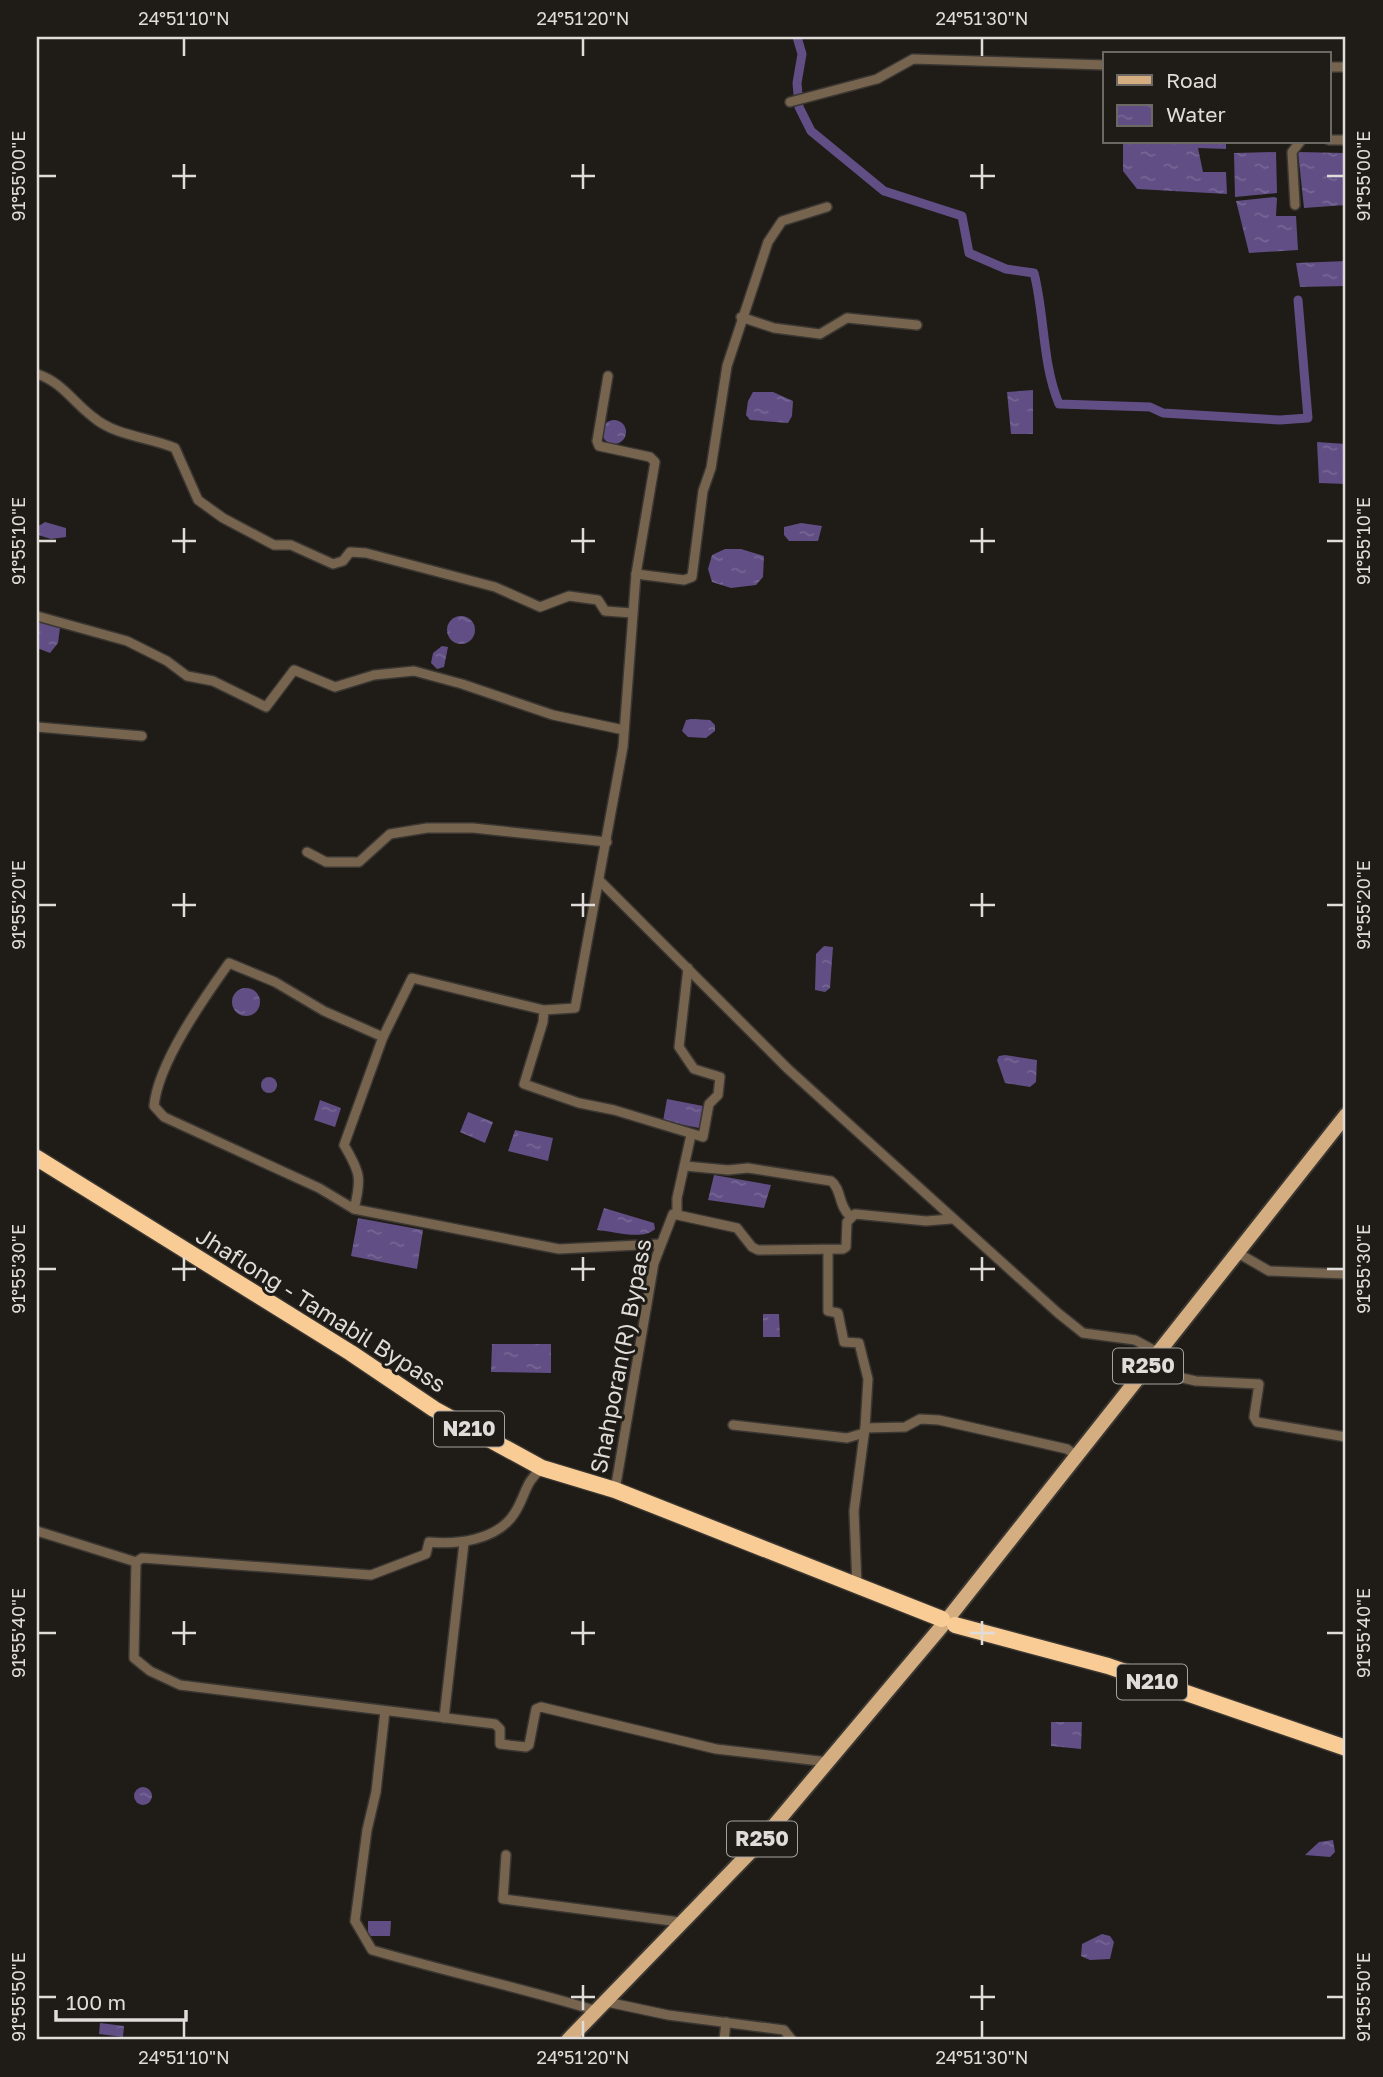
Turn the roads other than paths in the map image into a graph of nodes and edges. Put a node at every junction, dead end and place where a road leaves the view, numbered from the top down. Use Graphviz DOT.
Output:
graph roads {
  1 [pos="1103,65"];
  2 [pos="790,103"];
  3 [pos="1298,144"];
  4 [pos="1295,205"];
  5 [pos="827,208"];
  6 [pos="741,317"];
  7 [pos="918,326"];
  8 [pos="37,374"];
  9 [pos="608,376"];
  10 [pos="636,574"];
  11 [pos="632,613"];
  12 [pos="37,616"];
  13 [pos="37,727"];
  14 [pos="624,730"];
  15 [pos="142,736"];
  16 [pos="607,842"];
  17 [pos="307,852"];
  18 [pos="600,881"];
  19 [pos="688,968"];
  20 [pos="544,1010"];
  21 [pos="383,1037"];
  22 [pos="1346,1115"];
  23 [pos="1346,1125"];
  24 [pos="691,1135"];
  25 [pos="37,1158"];
  26 [pos="685,1166"];
  27 [pos="354,1209"];
  28 [pos="677,1214"];
  29 [pos="850,1216"];
  30 [pos="951,1219"];
  31 [pos="660,1244"];
  32 [pos="828,1250"];
  33 [pos="1243,1256"];
  34 [pos="1346,1274"];
  35 [pos="1158,1359"];
  36 [pos="733,1424"];
  37 [pos="864,1430"];
  38 [pos="1346,1437"];
  39 [pos="1077,1456"];
  40 [pos="542,1468"];
  41 [pos="615,1490"];
  42 [pos="37,1531"];
  43 [pos="464,1542"];
  44 [pos="136,1562"];
  45 [pos="857,1587"];
  46 [pos="949,1623"];
  47 [pos="385,1711"];
  48 [pos="444,1718"];
  49 [pos="1346,1748"];
  50 [pos="828,1762"];
  51 [pos="506,1855"];
  52 [pos="680,1922"];
  53 [pos="606,2005"];
  54 [pos="726,2022"];
  55 [pos="568,2040"];
  56 [pos="578,2040"];
  57 [pos="724,2040"];
  58 [pos="792,2040"];
  1 -- 2 [label="street"];
  3 -- 4 [label="street"];
  5 -- 6 [label="street"];
  6 -- 7 [label="street"];
  6 -- 10 [label="street"];
  8 -- 11 [label="street"];
  9 -- 10 [label="street"];
  10 -- 11 [label="street"];
  11 -- 14 [label="street"];
  12 -- 14 [label="street"];
  13 -- 15 [label="street"];
  14 -- 16 [label="street"];
  16 -- 17 [label="street"];
  16 -- 18 [label="street"];
  18 -- 19 [label="street"];
  18 -- 20 [label="street"];
  19 -- 24 [label="street"];
  19 -- 30 [label="street"];
  20 -- 21 [label="street"];
  20 -- 24 [label="street"];
  21 -- 27 [label="street"];
  21 -- 27 [label="street"];
  22 -- 35 [label="main road, R250"];
  23 -- 33 [label="main road, R250"];
  24 -- 26 [label="street"];
  25 -- 40 [label="highway, Jhaflong - Tamabil Bypass / N210"];
  26 -- 28 [label="street"];
  26 -- 29 [label="street"];
  27 -- 31 [label="street"];
  28 -- 31 [label="street, Shahporan(R) Bypass"];
  28 -- 32 [label="street, Shahporan(R) Bypass"];
  29 -- 30 [label="street"];
  29 -- 32 [label="street"];
  30 -- 35 [label="street"];
  31 -- 41 [label="street, Shahporan(R) Bypass"];
  32 -- 37 [label="street"];
  33 -- 34 [label="street"];
  33 -- 35 [label="main road, R250"];
  35 -- 38 [label="street"];
  35 -- 39 [label="main road, R250"];
  35 -- 46 [label="main road, R250"];
  36 -- 37 [label="street"];
  37 -- 39 [label="street"];
  37 -- 45 [label="street"];
  39 -- 46 [label="main road, R250"];
  40 -- 41 [label="highway, Jhaflong - Tamabil Bypass / N210"];
  40 -- 43 [label="street"];
  41 -- 45 [label="highway, Jhaflong - Tamabil Bypass / N210"];
  42 -- 44 [label="street"];
  43 -- 44 [label="street"];
  43 -- 48 [label="street"];
  44 -- 47 [label="street"];
  45 -- 46 [label="highway, Jhaflong - Tamabil Bypass / N210"];
  46 -- 49 [label="highway, Jhaflong - Tamabil Bypass / N210"];
  46 -- 50 [label="main road, R250"];
  46 -- 53 [label="main road, R250"];
  47 -- 48 [label="street"];
  47 -- 53 [label="street"];
  48 -- 50 [label="street"];
  50 -- 52 [label="main road, R250"];
  51 -- 52 [label="street"];
  52 -- 53 [label="main road, R250"];
  53 -- 54 [label="street"];
  53 -- 55 [label="main road, R250"];
  53 -- 56 [label="main road, R250"];
  54 -- 57 [label="street"];
  54 -- 58 [label="street"];
}
